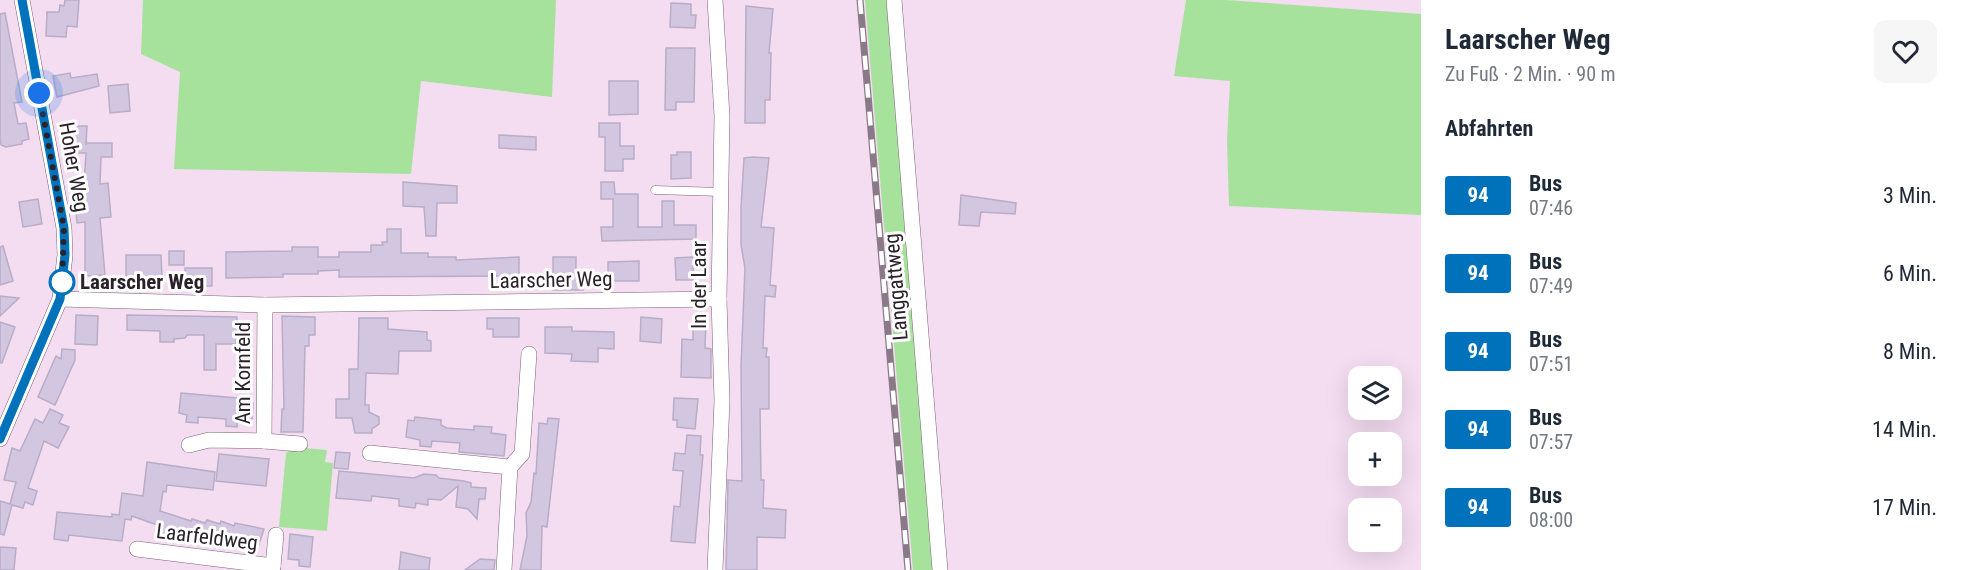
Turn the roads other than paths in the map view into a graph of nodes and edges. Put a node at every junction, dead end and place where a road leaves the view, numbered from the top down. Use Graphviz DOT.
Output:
graph roads {
  1 [pos="22,0"];
  2 [pos="715,0"];
  3 [pos="894,0"];
  4 [pos="655,190"];
  5 [pos="721,192"];
  6 [pos="60,299"];
  7 [pos="719,299"];
  8 [pos="265,305"];
  9 [pos="529,354"];
  10 [pos="0,439"];
  11 [pos="264,441"];
  12 [pos="300,444"];
  13 [pos="189,445"];
  14 [pos="370,453"];
  15 [pos="510,467"];
  16 [pos="276,535"];
  17 [pos="137,549"];
  18 [pos="273,568"];
  19 [pos="504,570"];
  20 [pos="715,570"];
  21 [pos="940,570"];
  1 -- 6 [label="street, Hoher Weg"];
  2 -- 5 [label="street, In der Laar"];
  3 -- 21 [label="street, Langgattweg"];
  4 -- 5 [label="lane"];
  5 -- 7 [label="street, In der Laar"];
  6 -- 8 [label="street, Laarscher Weg"];
  6 -- 10 [label="street, Hoher Weg"];
  7 -- 8 [label="street, Laarscher Weg"];
  7 -- 20 [label="street, In der Laar"];
  8 -- 11 [label="street, Am Kornfeld"];
  9 -- 15 [label="street"];
  11 -- 12 [label="street, Am Kornfeld"];
  11 -- 13 [label="street, Am Kornfeld"];
  14 -- 15 [label="street"];
  15 -- 19 [label="street"];
  16 -- 18 [label="street, Laarfeldweg"];
  17 -- 18 [label="street, Laarfeldweg"];
}
